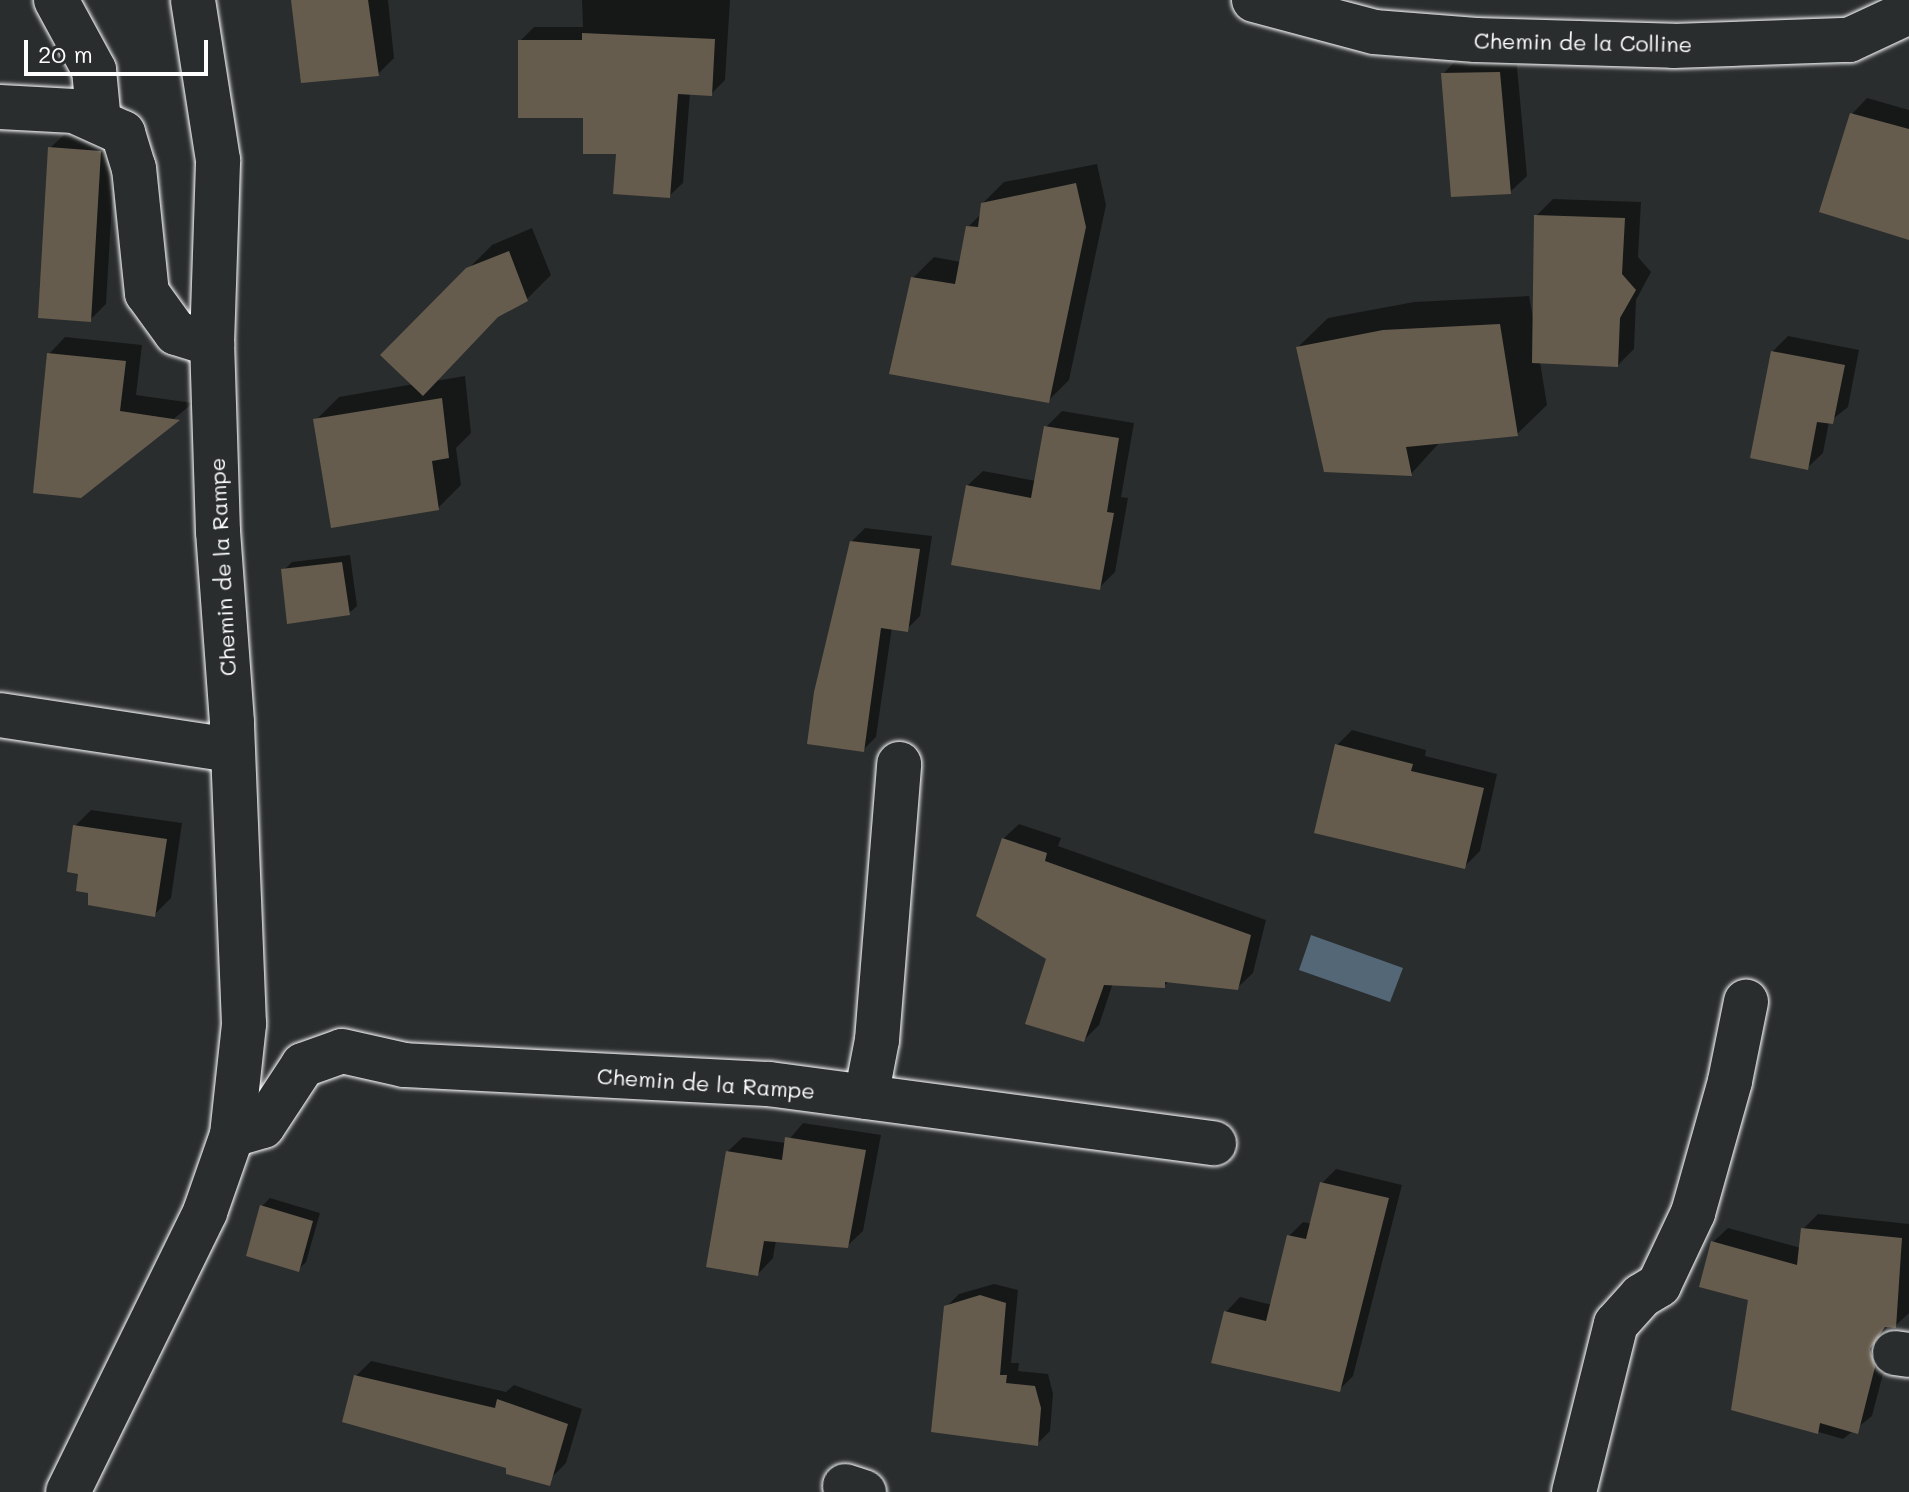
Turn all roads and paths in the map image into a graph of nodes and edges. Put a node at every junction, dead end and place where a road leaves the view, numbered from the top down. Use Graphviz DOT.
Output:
graph roads {
  1 [pos="56,0"];
  2 [pos="193,0"];
  3 [pos="1254,0"];
  4 [pos="1909,12"];
  5 [pos="0,107"];
  6 [pos="99,122"];
  7 [pos="212,344"];
  8 [pos="0,715"];
  9 [pos="232,750"];
  10 [pos="899,764"];
  11 [pos="1746,1002"];
  12 [pos="866,1097"];
  13 [pos="232,1135"];
  14 [pos="1214,1143"];
  15 [pos="68,1492"];
  16 [pos="1574,1492"];
  1 -- 6 [label="street"];
  2 -- 7 [label="street, Chemin de la Rampe"];
  3 -- 4 [label="street, Chemin de la Colline"];
  5 -- 6 [label="street"];
  6 -- 7 [label="street"];
  7 -- 9 [label="street, Chemin de la Rampe"];
  8 -- 9 [label="street"];
  9 -- 13 [label="street, Chemin de la Rampe"];
  10 -- 12 [label="street"];
  11 -- 16 [label="street"];
  12 -- 13 [label="street, Chemin de la Rampe"];
  12 -- 14 [label="street, Chemin de la Rampe"];
  13 -- 15 [label="street, Chemin de la Rampe"];
}
